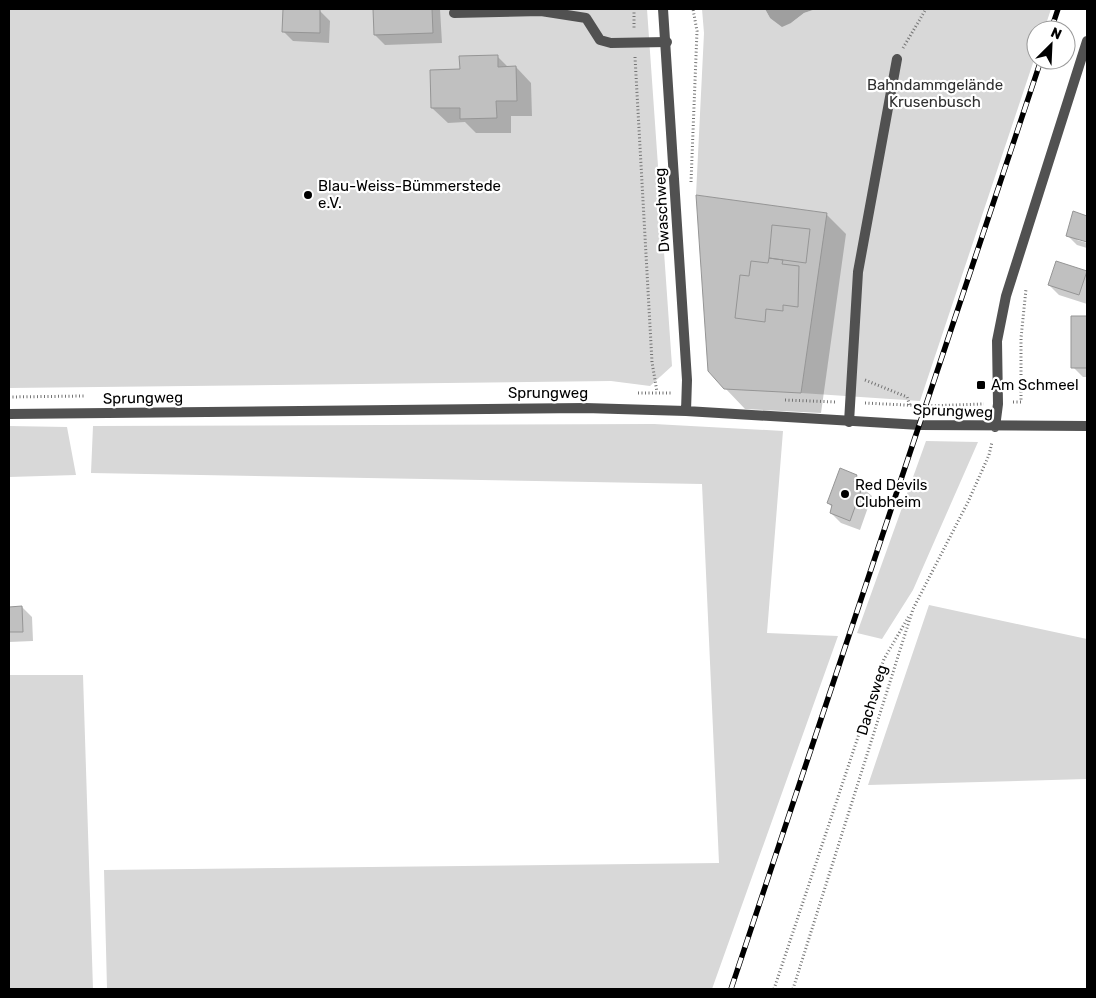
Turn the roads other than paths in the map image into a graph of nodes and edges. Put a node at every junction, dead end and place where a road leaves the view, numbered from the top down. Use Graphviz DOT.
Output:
graph roads {
  1 [pos="663,9"];
  2 [pos="454,13"];
  3 [pos="1087,41"];
  4 [pos="667,42"];
  5 [pos="897,59"];
  6 [pos="686,410"];
  7 [pos="9,414"];
  8 [pos="849,422"];
  9 [pos="1087,426"];
  10 [pos="995,427"];
  1 -- 4 [label="street, Dwaschweg"];
  2 -- 4 [label="street"];
  3 -- 10 [label="street"];
  4 -- 6 [label="street, Dwaschweg"];
  5 -- 8 [label="street"];
  6 -- 7 [label="street, Sprungweg"];
  6 -- 8 [label="street, Sprungweg"];
  8 -- 10 [label="street, Sprungweg"];
  9 -- 10 [label="street, Sprungweg"];
}
